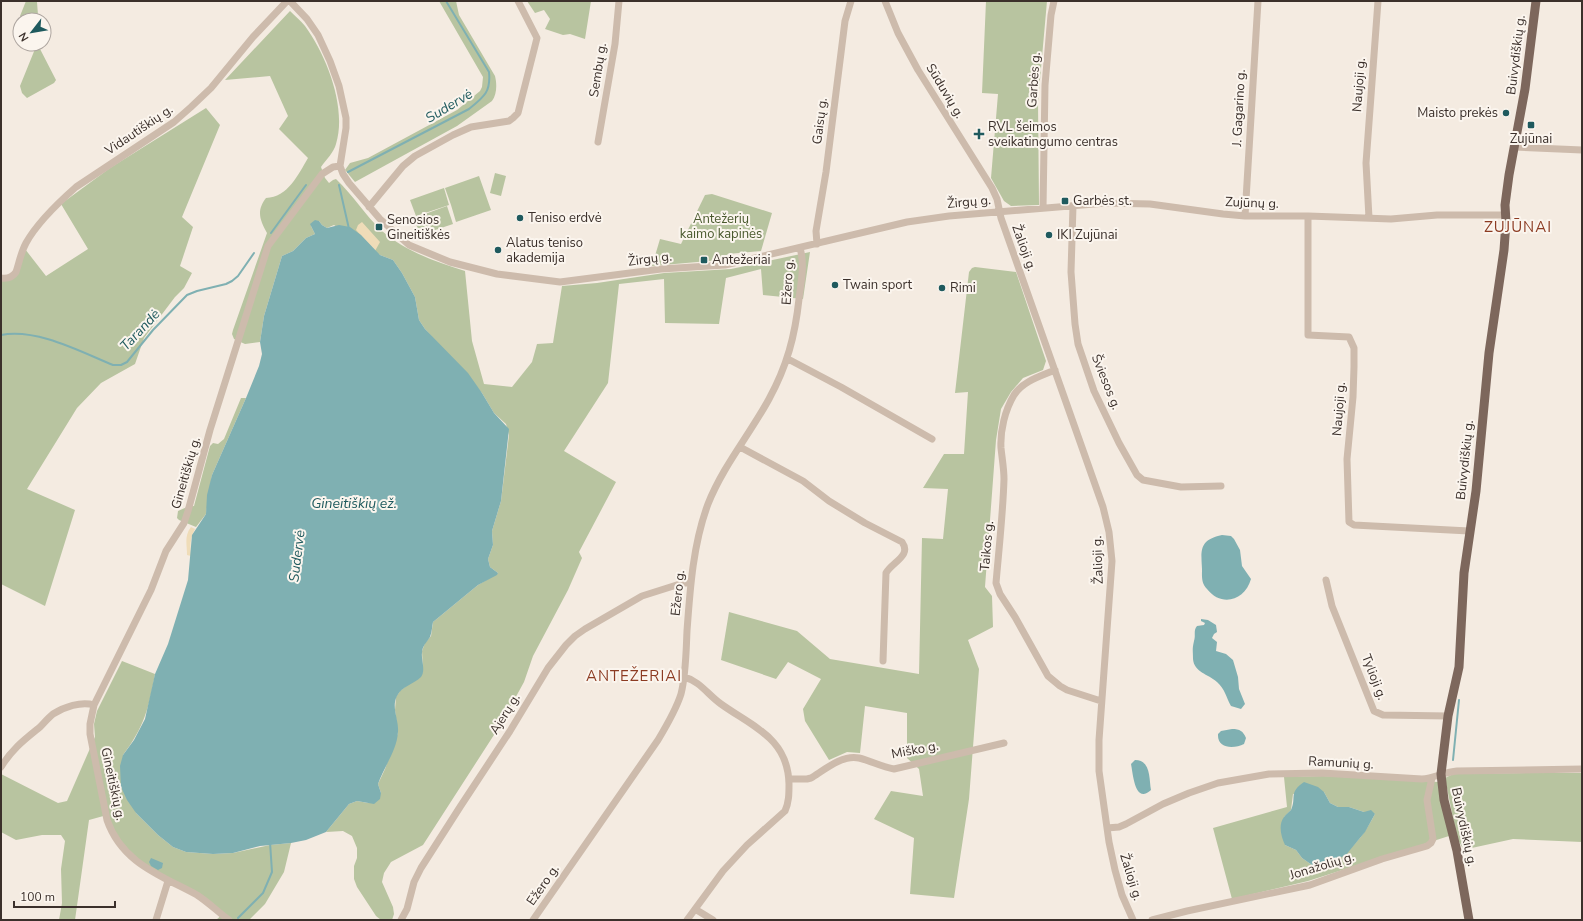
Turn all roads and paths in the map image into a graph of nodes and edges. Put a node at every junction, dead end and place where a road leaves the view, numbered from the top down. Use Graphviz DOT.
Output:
graph roads {
  1 [pos="287,1"];
  2 [pos="290,1"];
  3 [pos="518,1"];
  4 [pos="619,1"];
  5 [pos="851,1"];
  6 [pos="886,1"];
  7 [pos="1054,1"];
  8 [pos="1258,1"];
  9 [pos="1378,1"];
  10 [pos="1536,1"];
  11 [pos="598,142"];
  12 [pos="1515,147"];
  13 [pos="1582,150"];
  14 [pos="340,166"];
  15 [pos="1073,206"];
  16 [pos="369,207"];
  17 [pos="1043,208"];
  18 [pos="1000,212"];
  19 [pos="1505,215"];
  20 [pos="1245,216"];
  21 [pos="1308,216"];
  22 [pos="1369,218"];
  23 [pos="818,244"];
  24 [pos="800,248"];
  25 [pos="1,278"];
  26 [pos="788,359"];
  27 [pos="1055,370"];
  28 [pos="932,439"];
  29 [pos="740,447"];
  30 [pos="1221,486"];
  31 [pos="1469,531"];
  32 [pos="1326,580"];
  33 [pos="690,583"];
  34 [pos="883,661"];
  35 [pos="684,677"];
  36 [pos="1101,701"];
  37 [pos="94,706"];
  38 [pos="1448,716"];
  39 [pos="1004,743"];
  40 [pos="1,767"];
  41 [pos="1582,769"];
  42 [pos="1441,774"];
  43 [pos="1432,778"];
  44 [pos="789,779"];
  45 [pos="1107,828"];
  46 [pos="168,881"];
  47 [pos="695,909"];
  48 [pos="156,920"];
  49 [pos="229,920"];
  50 [pos="401,920"];
  51 [pos="533,920"];
  52 [pos="687,920"];
  53 [pos="713,920"];
  54 [pos="1133,920"];
  55 [pos="1152,920"];
  56 [pos="1468,920"];
  1 -- 25 [label="street, Vidautiškių g."];
  2 -- 14 [label="street"];
  3 -- 16 [label="street"];
  4 -- 11 [label="street, Sembų g."];
  5 -- 23 [label="street, Gaisų g."];
  6 -- 18 [label="street, Sūduvių g."];
  7 -- 17 [label="street, Garbės g."];
  8 -- 20 [label="street, J. Gagarino g."];
  9 -- 22 [label="street, Naujoji g."];
  10 -- 12 [label="main road, Buivydiškių g."];
  12 -- 13 [label="street"];
  12 -- 19 [label="main road, Buivydiškių g."];
  14 -- 16 [label="street, Žirgų g."];
  14 -- 37 [label="street, Gineitiškių g."];
  15 -- 17 [label="street, Zujūnų g."];
  15 -- 20 [label="street, Zujūnų g."];
  15 -- 30 [label="street, Šviesos g."];
  16 -- 24 [label="street, Žirgų g."];
  17 -- 18 [label="street, Zujūnų g."];
  18 -- 23 [label="street, Žirgų g."];
  18 -- 27 [label="street, Žalioji g."];
  19 -- 22 [label="street, Zujūnų g."];
  19 -- 31 [label="main road, Buivydiškių g."];
  20 -- 21 [label="street, Zujūnų g."];
  21 -- 22 [label="street, Zujūnų g."];
  21 -- 31 [label="street, Naujoji g."];
  23 -- 24 [label="street, Žirgų g."];
  24 -- 26 [label="street, Ežero g."];
  26 -- 28 [label="street"];
  26 -- 29 [label="street, Ežero g."];
  27 -- 36 [label="street, Žalioji g."];
  27 -- 36 [label="street, Taikos g."];
  29 -- 33 [label="street, Ežero g."];
  29 -- 34 [label="street"];
  31 -- 38 [label="main road, Buivydiškių g."];
  32 -- 38 [label="street, Tylioji g."];
  33 -- 35 [label="street, Ežero g."];
  33 -- 50 [label="street, Ajerų g."];
  35 -- 44 [label="street"];
  35 -- 51 [label="street, Ežero g."];
  36 -- 45 [label="street, Žalioji g."];
  37 -- 40 [label="street"];
  37 -- 46 [label="street, Gineitiškių g."];
  38 -- 42 [label="main road, Buivydiškių g."];
  39 -- 44 [label="street, Miško g."];
  41 -- 42 [label="street, Ramunių g."];
  42 -- 43 [label="street, Ramunių g."];
  42 -- 56 [label="main road, Buivydiškių g."];
  43 -- 45 [label="street, Ramunių g."];
  43 -- 55 [label="street, Jonažolių g."];
  44 -- 47 [label="street"];
  45 -- 54 [label="street, Žalioji g."];
  46 -- 48 [label="street"];
  46 -- 49 [label="street, Gineitiškių g."];
  47 -- 52 [label="street"];
  47 -- 53 [label="street"];
}
